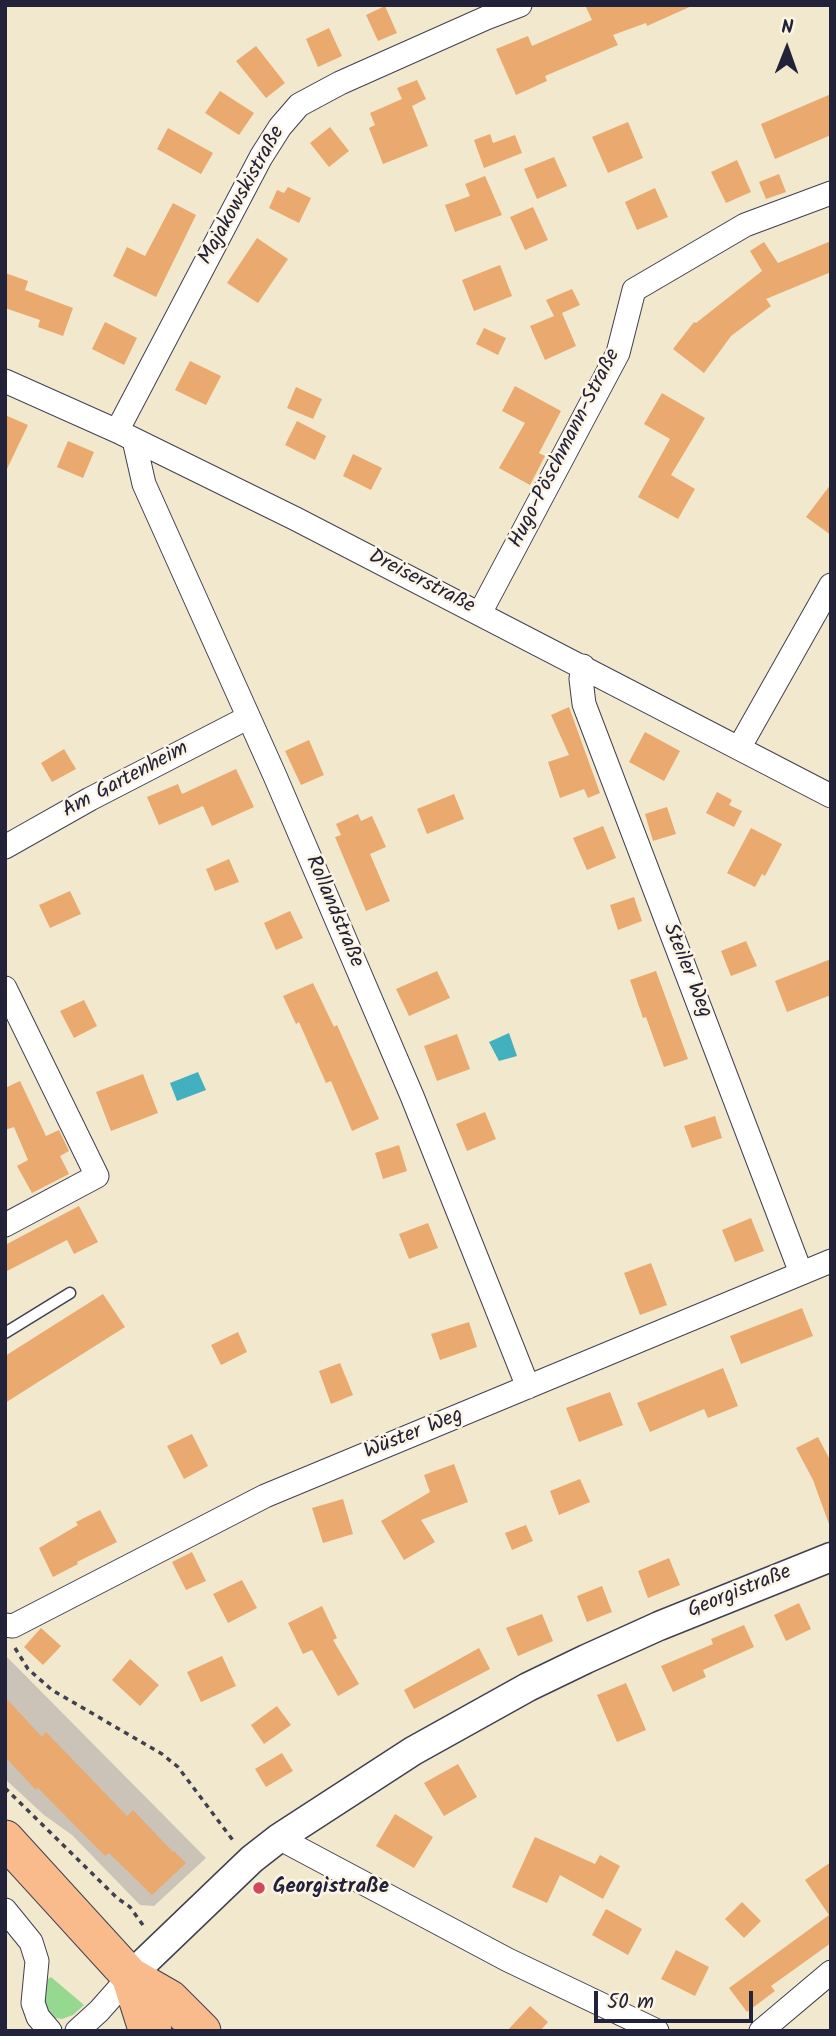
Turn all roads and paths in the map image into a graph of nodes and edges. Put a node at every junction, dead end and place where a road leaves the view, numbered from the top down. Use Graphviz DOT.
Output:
graph roads {
  1 [pos="520,5"];
  2 [pos="484,11"];
  3 [pos="831,193"];
  4 [pos="5,381"];
  5 [pos="126,435"];
  6 [pos="831,585"];
  7 [pos="480,613"];
  8 [pos="583,666"];
  9 [pos="247,718"];
  10 [pos="739,748"];
  11 [pos="831,796"];
  12 [pos="5,847"];
  13 [pos="5,988"];
  14 [pos="5,1225"];
  15 [pos="831,1261"];
  16 [pos="801,1273"];
  17 [pos="70,1293"];
  18 [pos="5,1333"];
  19 [pos="528,1387"];
  20 [pos="831,1557"];
  21 [pos="8,1633"];
  22 [pos="5,1788"];
  23 [pos="279,1838"];
  24 [pos="5,1839"];
  25 [pos="252,1859"];
  26 [pos="130,1908"];
  27 [pos="5,1910"];
  28 [pos="831,1972"];
  29 [pos="130,1976"];
  30 [pos="50,2031"];
  31 [pos="77,2031"];
  32 [pos="153,2031"];
  33 [pos="202,2031"];
  34 [pos="657,2031"];
  35 [pos="761,2031"];
  1 -- 2 [label="street, Majakowskistraße"];
  2 -- 5 [label="street, Majakowskistraße"];
  3 -- 7 [label="street, Hugo-Pöschmann-Straße"];
  4 -- 5 [label="street, Dreiserstraße"];
  5 -- 7 [label="street, Dreiserstraße"];
  5 -- 9 [label="street, Rollandstraße"];
  6 -- 10 [label="street"];
  7 -- 8 [label="street, Dreiserstraße"];
  8 -- 10 [label="street, Dreiserstraße"];
  8 -- 16 [label="street, Steiler Weg"];
  9 -- 12 [label="street, Am Gartenheim"];
  9 -- 19 [label="street, Rollandstraße"];
  10 -- 11 [label="street, Dreiserstraße"];
  13 -- 14 [label="street"];
  15 -- 16 [label="street, Wüster Weg"];
  16 -- 19 [label="street, Wüster Weg"];
  17 -- 18 [label="lane"];
  19 -- 21 [label="street, Wüster Weg"];
  20 -- 23 [label="street, Georgistraße"];
  21 -- 25 [label="path"];
  22 -- 26 [label="path"];
  23 -- 25 [label="street, Georgistraße"];
  23 -- 34 [label="street"];
  24 -- 29 [label="main road"];
  25 -- 29 [label="street, Georgistraße"];
  27 -- 30 [label="street"];
  28 -- 35 [label="street"];
  29 -- 31 [label="street"];
  29 -- 32 [label="main road"];
  29 -- 33 [label="main road"];
}
